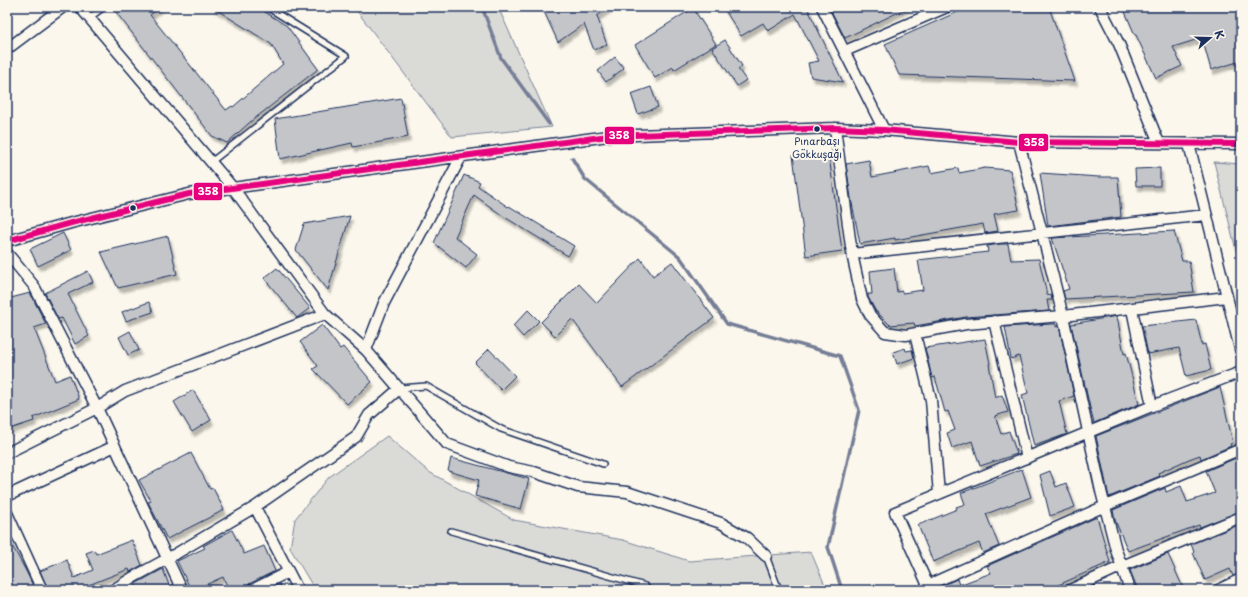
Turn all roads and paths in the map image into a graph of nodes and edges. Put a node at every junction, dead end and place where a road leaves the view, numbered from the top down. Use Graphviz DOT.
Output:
graph roads {
  1 [pos="63,7"];
  2 [pos="80,7"];
  3 [pos="104,7"];
  4 [pos="267,7"];
  5 [pos="822,7"];
  6 [pos="947,7"];
  7 [pos="1100,7"];
  8 [pos="90,18"];
  9 [pos="7,49"];
  10 [pos="845,52"];
  11 [pos="835,128"];
  12 [pos="884,130"];
  13 [pos="1019,142"];
  14 [pos="1159,143"];
  15 [pos="1189,144"];
  16 [pos="1241,144"];
  17 [pos="461,157"];
  18 [pos="211,162"];
  19 [pos="233,188"];
  20 [pos="1206,215"];
  21 [pos="1043,233"];
  22 [pos="7,240"];
  23 [pos="7,253"];
  24 [pos="852,254"];
  25 [pos="1227,297"];
  26 [pos="1132,309"];
  27 [pos="325,314"];
  28 [pos="1063,316"];
  29 [pos="994,321"];
  30 [pos="915,334"];
  31 [pos="366,350"];
  32 [pos="1241,353"];
  33 [pos="1241,372"];
  34 [pos="399,389"];
  35 [pos="1152,406"];
  36 [pos="97,408"];
  37 [pos="1088,432"];
  38 [pos="115,446"];
  39 [pos="1241,449"];
  40 [pos="7,453"];
  41 [pos="1027,458"];
  42 [pos="603,464"];
  43 [pos="939,494"];
  44 [pos="7,496"];
  45 [pos="1105,506"];
  46 [pos="254,507"];
  47 [pos="7,514"];
  48 [pos="1241,517"];
  49 [pos="11,531"];
  50 [pos="451,531"];
  51 [pos="766,556"];
  52 [pos="167,559"];
  53 [pos="1122,566"];
  54 [pos="288,572"];
  55 [pos="1241,579"];
  56 [pos="929,588"];
  57 [pos="42,590"];
  58 [pos="113,590"];
  59 [pos="182,590"];
  60 [pos="252,590"];
  61 [pos="298,590"];
  62 [pos="648,590"];
  63 [pos="779,590"];
  64 [pos="1070,590"];
  65 [pos="1130,590"];
  66 [pos="1218,590"];
  1 -- 9 [label="street"];
  2 -- 8 [label="street"];
  3 -- 8 [label="lane"];
  4 -- 18 [label="lane"];
  5 -- 10 [label="street"];
  6 -- 10 [label="street"];
  7 -- 14 [label="street"];
  8 -- 18 [label="street"];
  10 -- 12 [label="street"];
  11 -- 12 [label="street"];
  11 -- 17 [label="street"];
  11 -- 24 [label="street"];
  12 -- 13 [label="street"];
  13 -- 14 [label="street"];
  13 -- 21 [label="street"];
  14 -- 15 [label="street"];
  15 -- 16 [label="street"];
  15 -- 20 [label="street"];
  17 -- 19 [label="street"];
  17 -- 31 [label="street"];
  18 -- 19 [label="street"];
  19 -- 22 [label="street"];
  19 -- 27 [label="street"];
  20 -- 21 [label="street"];
  20 -- 25 [label="street"];
  21 -- 24 [label="street"];
  21 -- 28 [label="street"];
  23 -- 36 [label="street"];
  24 -- 30 [label="street"];
  25 -- 26 [label="street"];
  25 -- 32 [label="street"];
  26 -- 28 [label="street"];
  26 -- 35 [label="street"];
  27 -- 31 [label="street"];
  27 -- 36 [label="street"];
  28 -- 29 [label="street"];
  28 -- 37 [label="street"];
  29 -- 30 [label="street"];
  29 -- 41 [label="street"];
  30 -- 43 [label="street"];
  31 -- 34 [label="street"];
  33 -- 35 [label="street"];
  34 -- 42 [label="lane"];
  34 -- 46 [label="street"];
  34 -- 51 [label="street"];
  35 -- 37 [label="street"];
  36 -- 38 [label="street"];
  36 -- 40 [label="street"];
  37 -- 41 [label="street"];
  37 -- 45 [label="street"];
  38 -- 44 [label="street"];
  38 -- 52 [label="street"];
  39 -- 45 [label="street"];
  41 -- 43 [label="street"];
  43 -- 56 [label="street"];
  45 -- 53 [label="street"];
  45 -- 56 [label="street"];
  46 -- 52 [label="street"];
  46 -- 54 [label="street"];
  47 -- 49 [label="street"];
  48 -- 53 [label="street"];
  49 -- 57 [label="street"];
  50 -- 62 [label="lane"];
  51 -- 63 [label="lane"];
  52 -- 58 [label="street"];
  52 -- 59 [label="street"];
  53 -- 64 [label="street"];
  53 -- 65 [label="street"];
  54 -- 60 [label="street"];
  54 -- 61 [label="street"];
  55 -- 66 [label="street"];
}
